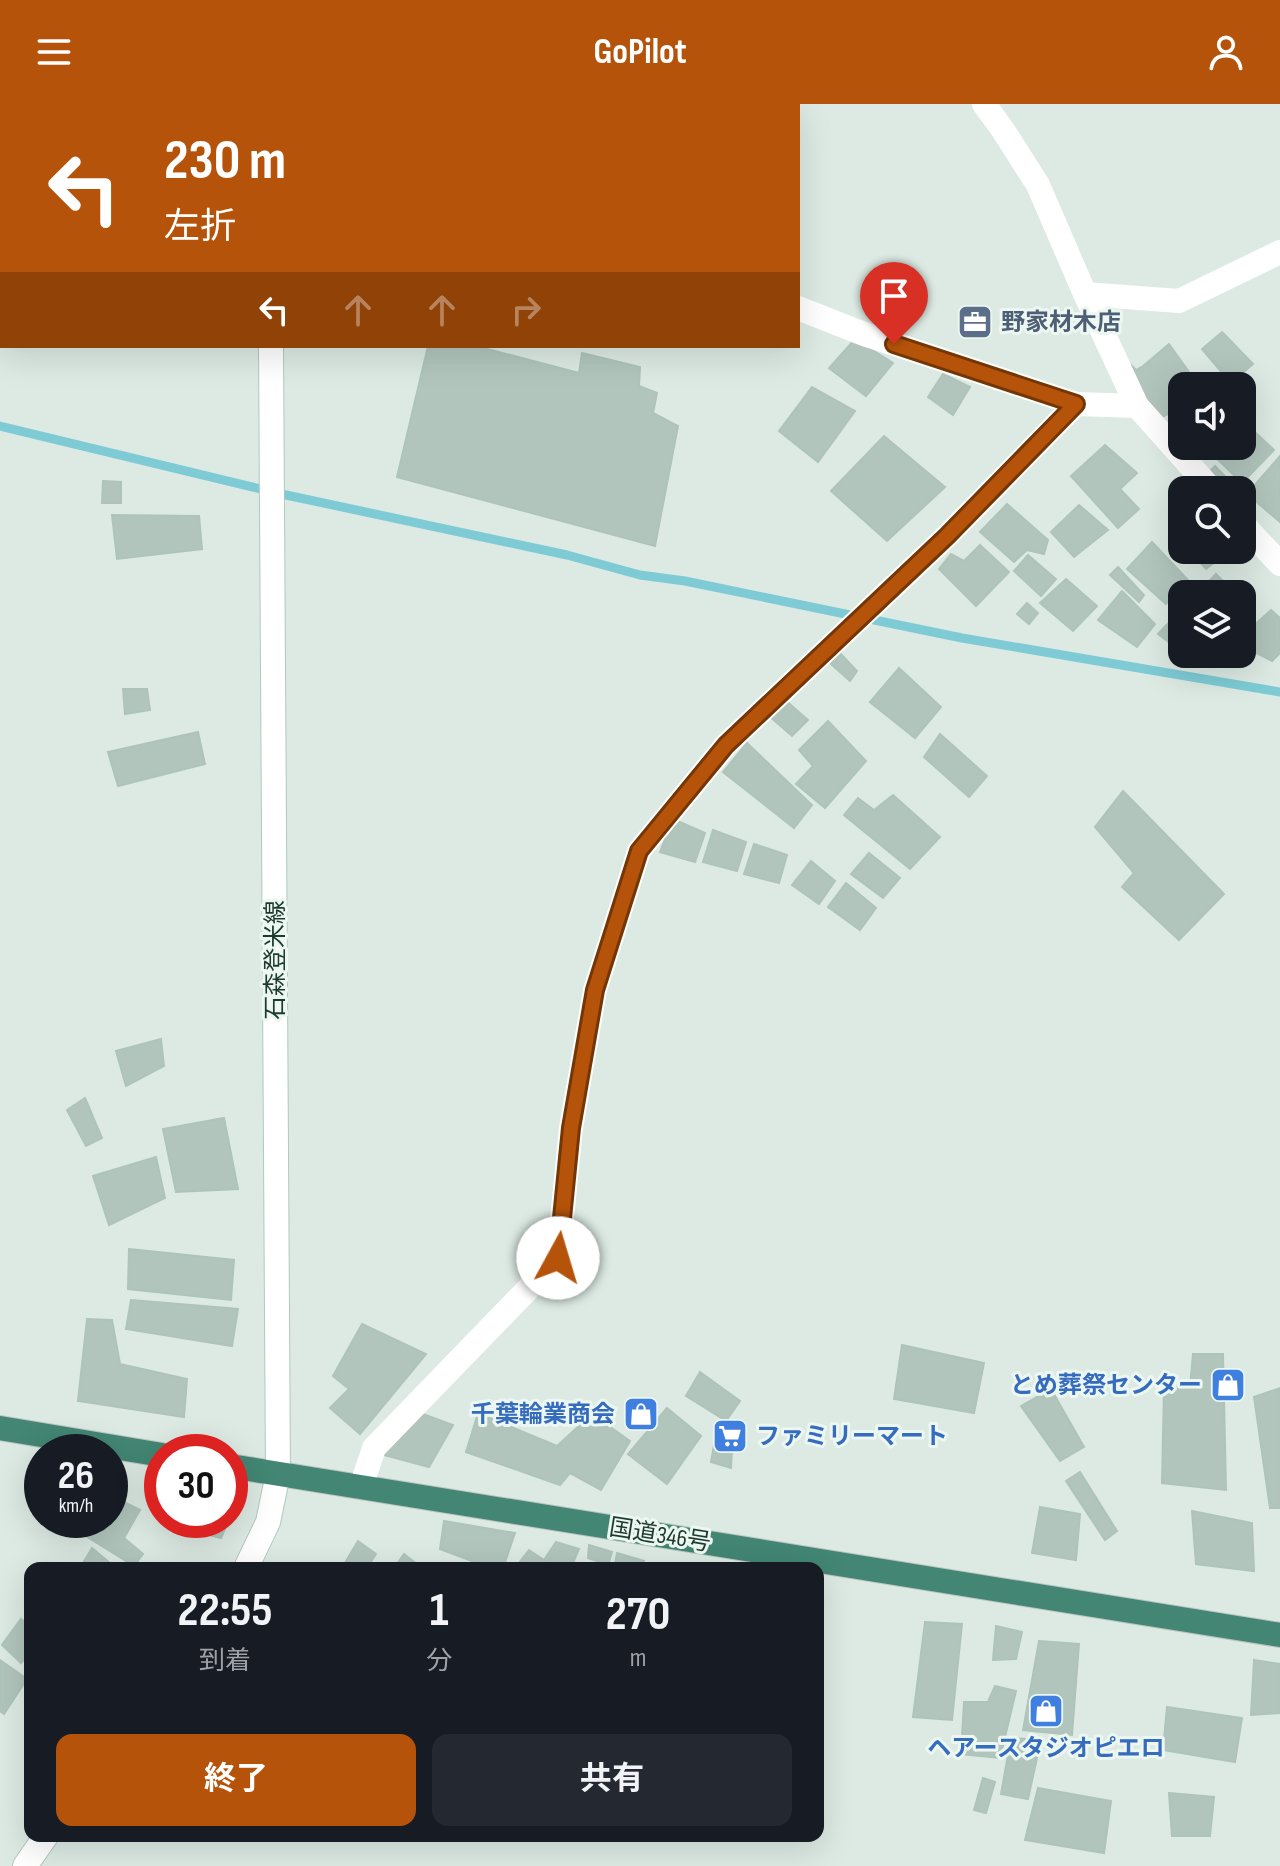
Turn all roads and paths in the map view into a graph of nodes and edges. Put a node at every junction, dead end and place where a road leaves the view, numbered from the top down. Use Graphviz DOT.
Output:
graph roads {
  1 [pos="984,104"];
  2 [pos="1280,252"];
  3 [pos="1085,294"];
  4 [pos="800,309"];
  5 [pos="271,348"];
  6 [pos="1076,404"];
  7 [pos="1137,406"];
  8 [pos="1200,476"];
  9 [pos="1256,538"];
  10 [pos="1280,564"];
  11 [pos="0,1428"];
  12 [pos="144,1452"];
  13 [pos="248,1469"];
  14 [pos="278,1474"];
  15 [pos="361,1487"];
  16 [pos="249,1562"];
  17 [pos="1280,1635"];
  18 [pos="42,1842"];
  19 [pos="25,1866"];
  1 -- 3 [label="street"];
  2 -- 3 [label="street"];
  3 -- 7 [label="street"];
  4 -- 6 [label="street"];
  5 -- 14 [label="street, 石森登米線"];
  6 -- 7 [label="street"];
  6 -- 15 [label="street"];
  7 -- 8 [label="street"];
  9 -- 10 [label="street"];
  11 -- 12 [label="highway"];
  13 -- 14 [label="highway, 国道346号"];
  14 -- 15 [label="highway, 国道346号"];
  14 -- 16 [label="street, 石森登米線"];
  15 -- 17 [label="highway, 国道346号"];
  18 -- 19 [label="street"];
}
